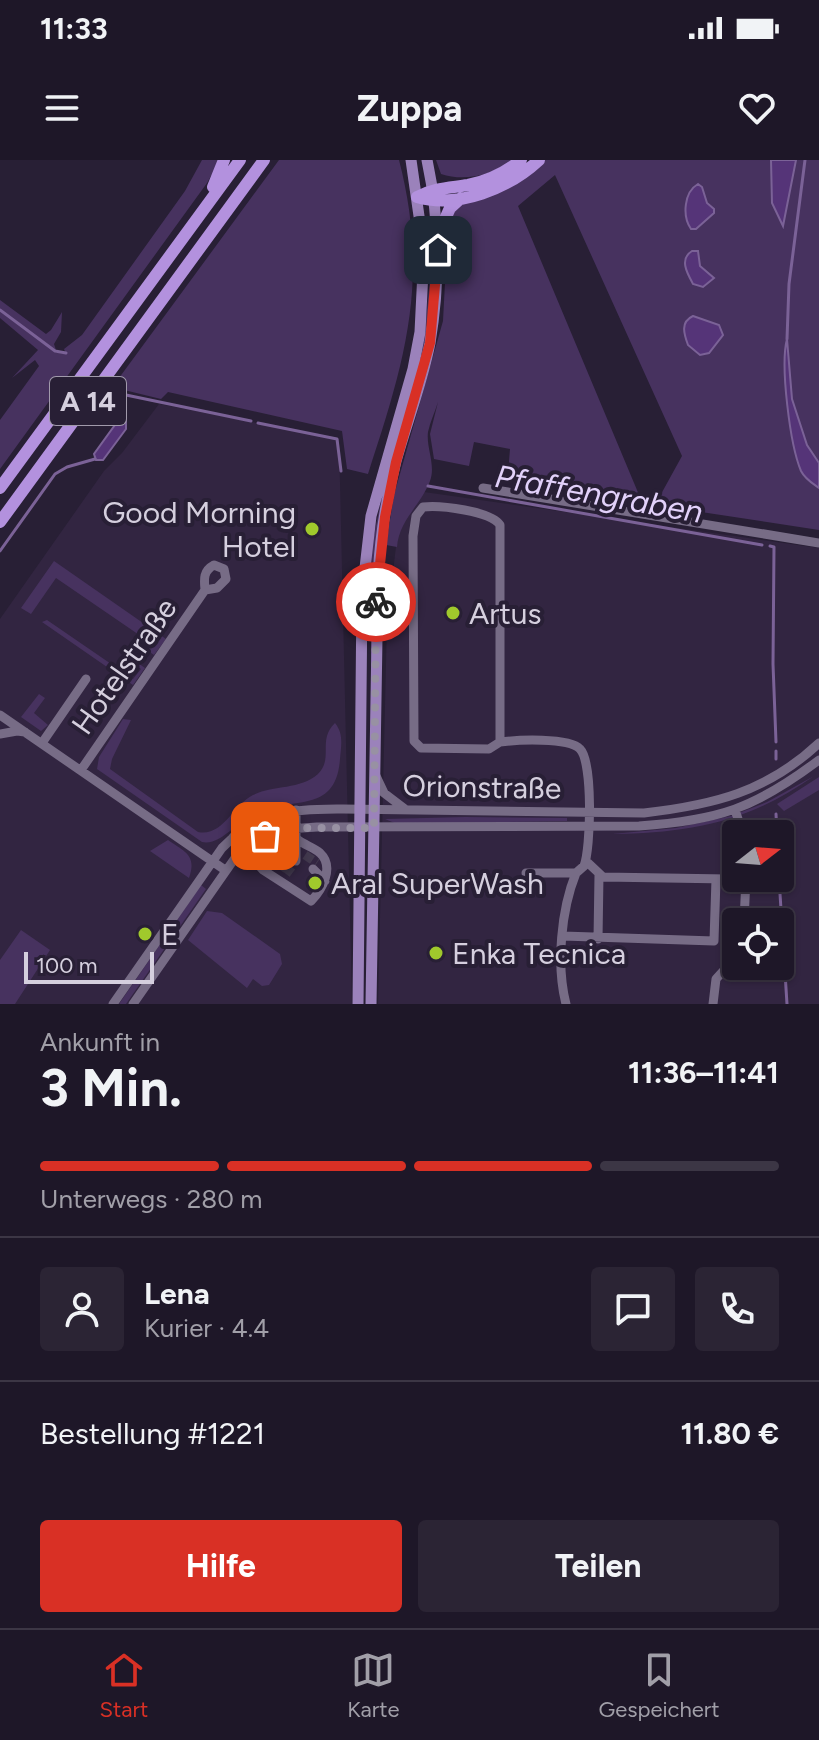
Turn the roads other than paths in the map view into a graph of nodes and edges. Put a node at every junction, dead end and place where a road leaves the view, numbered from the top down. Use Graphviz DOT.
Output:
graph roads {
  1 [pos="224,160"];
  2 [pos="240,160"];
  3 [pos="264,160"];
  4 [pos="411,160"];
  5 [pos="427,160"];
  6 [pos="521,160"];
  7 [pos="539,160"];
  8 [pos="433,196"];
  9 [pos="417,197"];
  10 [pos="463,197"];
  11 [pos="203,210"];
  12 [pos="438,235"];
  13 [pos="0,488"];
  14 [pos="483,488"];
  15 [pos="0,522"];
  16 [pos="819,543"];
  17 [pos="205,590"];
  18 [pos="86,679"];
  19 [pos="0,715"];
  20 [pos="28,733"];
  21 [pos="0,734"];
  22 [pos="500,742"];
  23 [pos="42,743"];
  24 [pos="815,747"];
  25 [pos="819,760"];
  26 [pos="81,770"];
  27 [pos="374,770"];
  28 [pos="359,809"];
  29 [pos="296,810"];
  30 [pos="374,810"];
  31 [pos="735,810"];
  32 [pos="408,811"];
  33 [pos="589,813"];
  34 [pos="738,820"];
  35 [pos="588,826"];
  36 [pos="297,828"];
  37 [pos="359,828"];
  38 [pos="374,828"];
  39 [pos="233,837"];
  40 [pos="244,849"];
  41 [pos="212,861"];
  42 [pos="586,861"];
  43 [pos="315,866"];
  44 [pos="225,870"];
  45 [pos="526,873"];
  46 [pos="576,873"];
  47 [pos="599,875"];
  48 [pos="326,878"];
  49 [pos="716,879"];
  50 [pos="722,879"];
  51 [pos="563,936"];
  52 [pos="598,939"];
  53 [pos="722,972"];
  54 [pos="113,1004"];
  55 [pos="133,1004"];
  56 [pos="358,1004"];
  57 [pos="371,1004"];
  58 [pos="566,1004"];
  59 [pos="713,1004"];
  1 -- 11 [label="highway"];
  2 -- 11 [label="highway, A 14"];
  3 -- 15 [label="highway, A 14"];
  4 -- 9 [label="main road"];
  5 -- 8 [label="main road"];
  6 -- 8 [label="highway"];
  7 -- 10 [label="highway"];
  8 -- 9 [label="highway"];
  8 -- 10 [label="highway"];
  8 -- 12 [label="main road"];
  9 -- 28 [label="main road"];
  10 -- 12 [label="highway"];
  11 -- 13 [label="highway, A 14"];
  12 -- 27 [label="main road"];
  14 -- 16 [label="street"];
  17 -- 26 [label="street, Hotelstraße"];
  18 -- 23 [label="street"];
  19 -- 20 [label="street"];
  20 -- 21 [label="street"];
  20 -- 23 [label="street"];
  22 -- 22 [label="street"];
  22 -- 33 [label="street, Orionstraße"];
  23 -- 26 [label="street"];
  24 -- 25 [label="street"];
  24 -- 33 [label="street, Orionstraße"];
  25 -- 31 [label="street, Orionstraße"];
  26 -- 41 [label="street"];
  27 -- 30 [label="main road"];
  27 -- 32 [label="street"];
  28 -- 29 [label="street, Orionstraße"];
  28 -- 30 [label="street, Orionstraße"];
  28 -- 37 [label="main road"];
  29 -- 36 [label="street"];
  29 -- 39 [label="street, Orionstraße"];
  30 -- 32 [label="street, Orionstraße"];
  30 -- 38 [label="main road"];
  31 -- 34 [label="street"];
  31 -- 35 [label="street, Orionstraße"];
  32 -- 33 [label="street, Orionstraße"];
  33 -- 35 [label="street, Orionstraße"];
  35 -- 38 [label="street, Orionstraße"];
  35 -- 42 [label="street, Orionstraße"];
  36 -- 37 [label="street, Orionstraße"];
  36 -- 40 [label="street, Orionstraße"];
  36 -- 48 [label="street"];
  37 -- 38 [label="street, Orionstraße"];
  37 -- 56 [label="main road"];
  38 -- 57 [label="main road"];
  39 -- 40 [label="street"];
  39 -- 41 [label="street, Orionstraße"];
  40 -- 44 [label="street"];
  40 -- 48 [label="street"];
  41 -- 44 [label="street"];
  41 -- 54 [label="street, Orionstraße"];
  42 -- 46 [label="street"];
  42 -- 47 [label="street"];
  43 -- 48 [label="street"];
  44 -- 55 [label="street"];
  45 -- 46 [label="street"];
  46 -- 51 [label="street"];
  47 -- 49 [label="street"];
  47 -- 52 [label="street"];
  49 -- 50 [label="street"];
  49 -- 52 [label="street"];
  51 -- 52 [label="street"];
  51 -- 58 [label="street"];
  53 -- 59 [label="street"];
}
